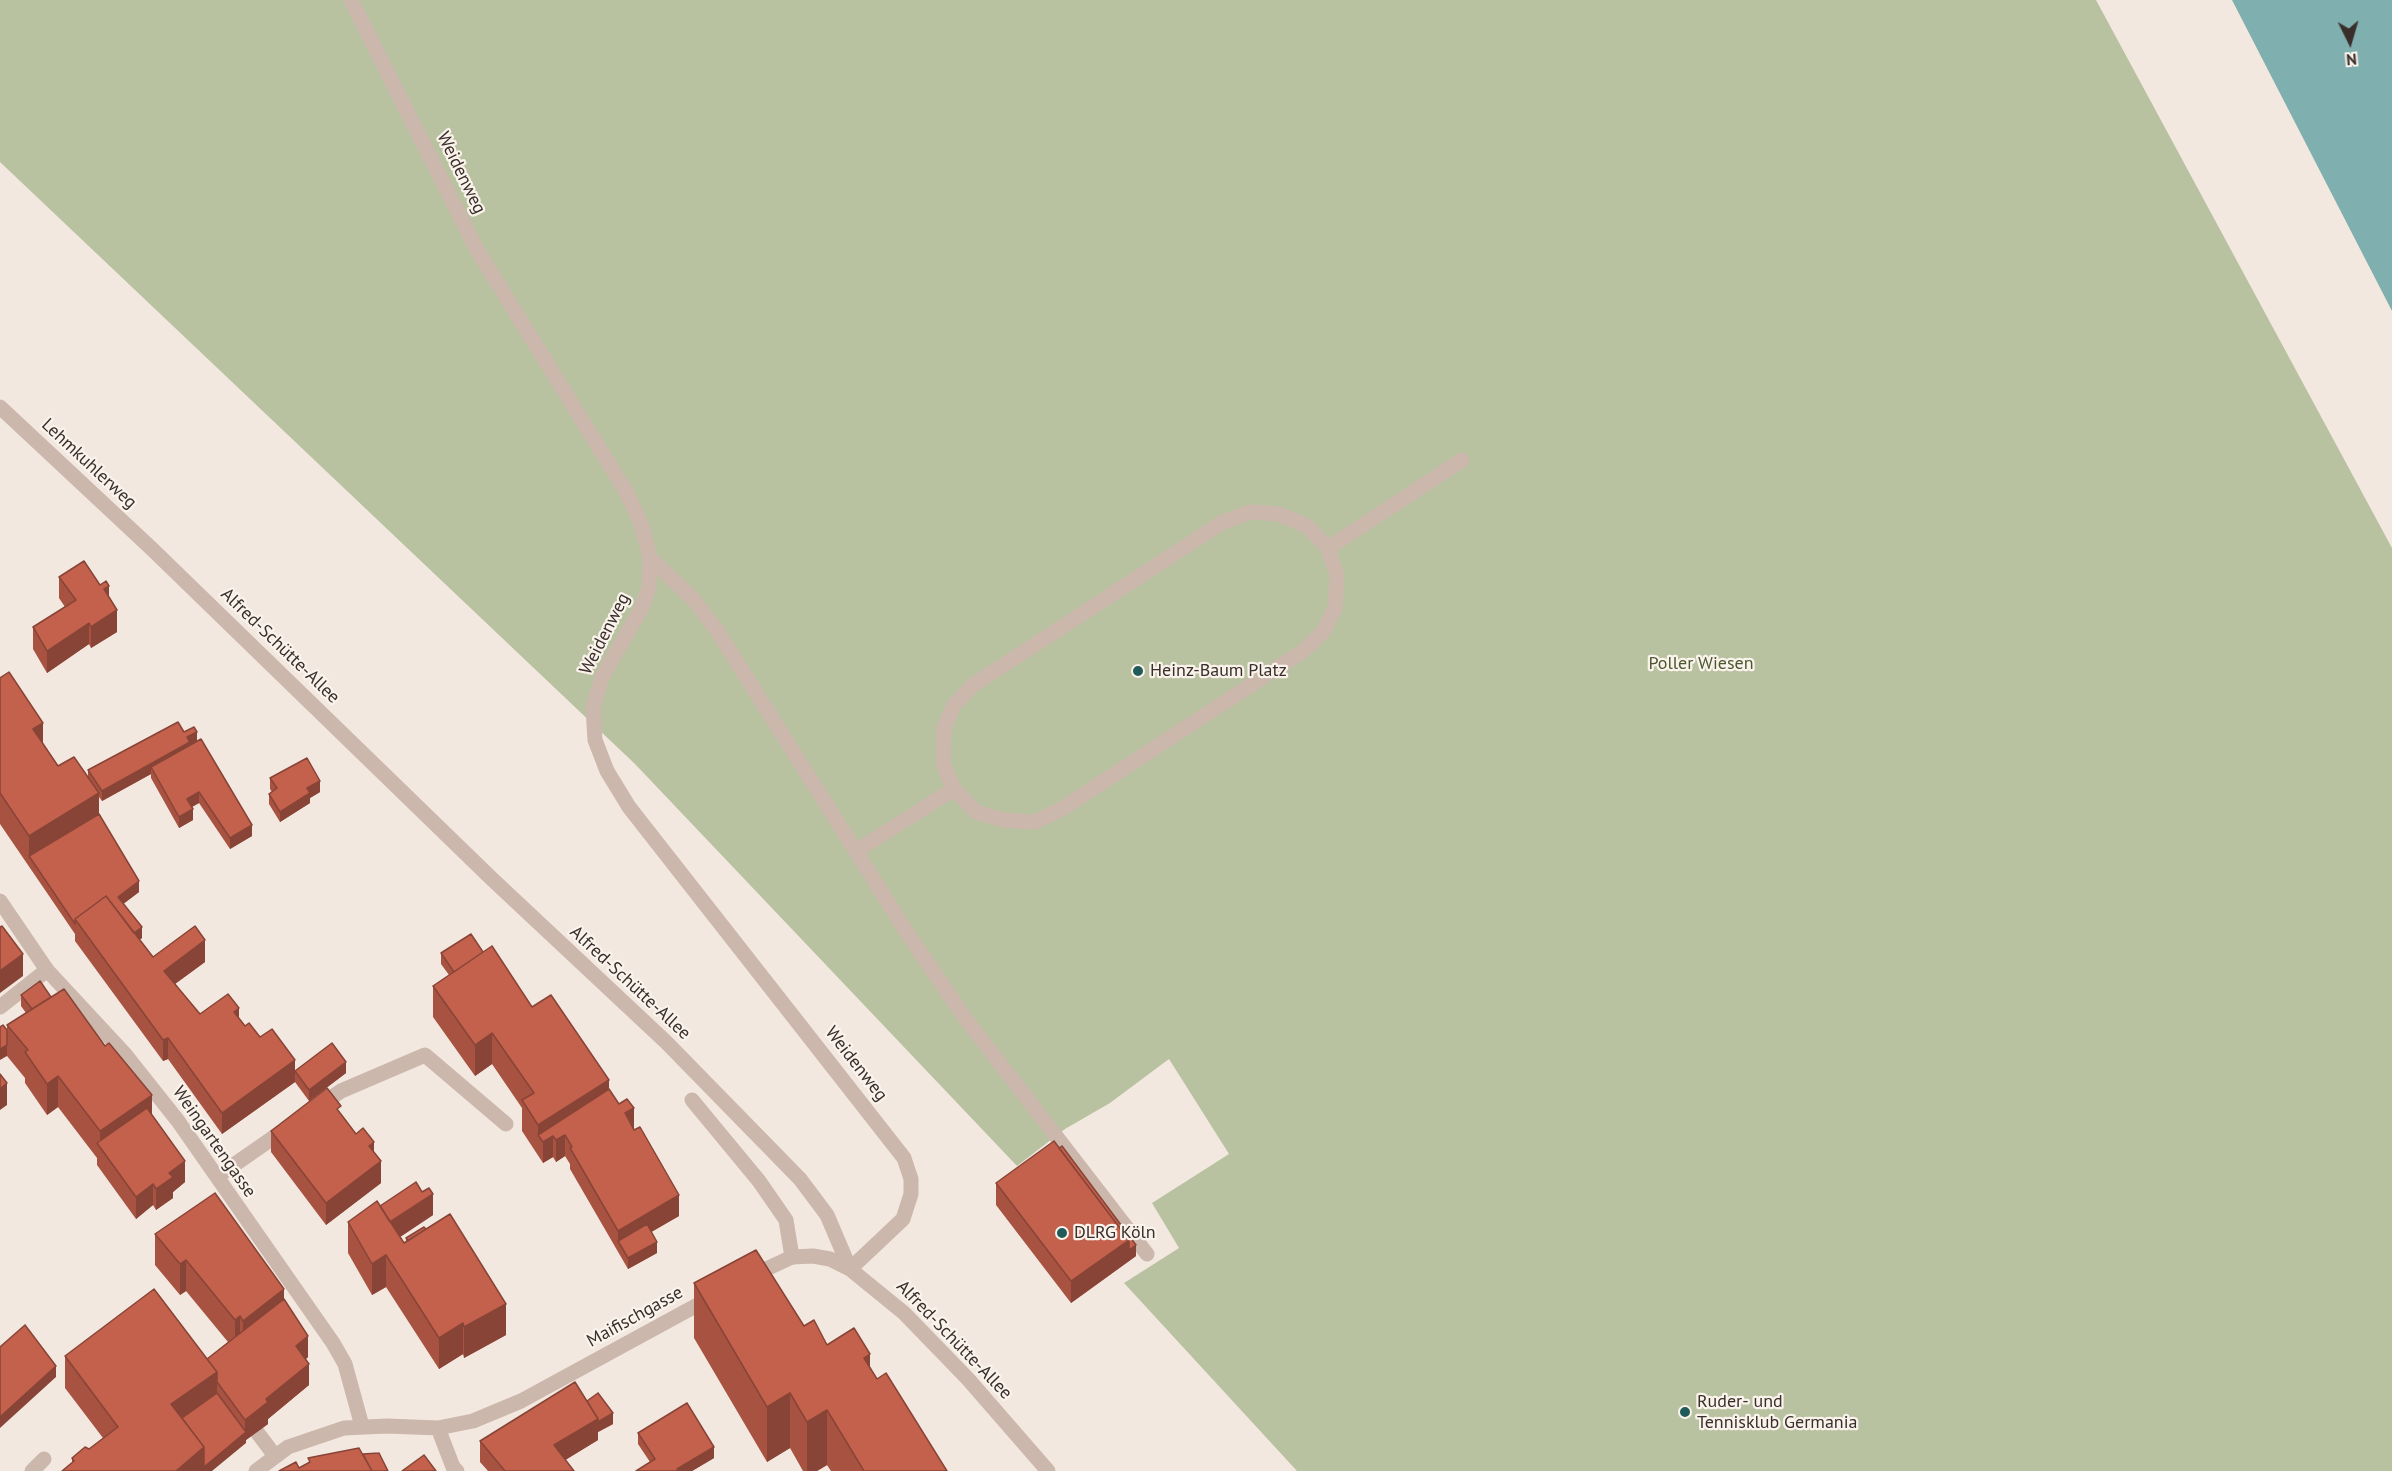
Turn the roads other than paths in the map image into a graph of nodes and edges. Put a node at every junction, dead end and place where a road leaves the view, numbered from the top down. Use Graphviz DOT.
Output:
graph roads {
  1 [pos="351,0"];
  2 [pos="0,407"];
  3 [pos="1462,460"];
  4 [pos="1328,548"];
  5 [pos="152,549"];
  6 [pos="650,558"];
  7 [pos="954,789"];
  8 [pos="856,851"];
  9 [pos="0,901"];
  10 [pos="15,924"];
  11 [pos="0,935"];
  12 [pos="47,970"];
  13 [pos="0,1007"];
  14 [pos="692,1100"];
  15 [pos="506,1124"];
  16 [pos="218,1176"];
  17 [pos="1147,1254"];
  18 [pos="792,1257"];
  19 [pos="850,1269"];
  20 [pos="362,1426"];
  21 [pos="438,1428"];
  22 [pos="257,1432"];
  23 [pos="274,1456"];
  24 [pos="44,1459"];
  25 [pos="32,1471"];
  26 [pos="256,1471"];
  27 [pos="457,1471"];
  28 [pos="1048,1471"];
  1 -- 6 [label="street, Weidenweg"];
  2 -- 5 [label="street, Lehmkuhlerweg"];
  3 -- 4 [label="street"];
  4 -- 7 [label="street"];
  4 -- 7 [label="street"];
  5 -- 19 [label="street, Alfred-Schütte-Allee"];
  6 -- 8 [label="street"];
  6 -- 19 [label="street, Weidenweg"];
  7 -- 8 [label="street"];
  8 -- 17 [label="street"];
  9 -- 10 [label="street, Weingartengasse"];
  10 -- 11 [label="street"];
  10 -- 12 [label="street, Weingartengasse"];
  12 -- 13 [label="street"];
  12 -- 16 [label="street, Weingartengasse"];
  14 -- 18 [label="street"];
  15 -- 16 [label="street"];
  16 -- 20 [label="street, Weingartengasse"];
  18 -- 19 [label="street, Maifischgasse"];
  18 -- 21 [label="street, Maifischgasse"];
  19 -- 28 [label="street, Alfred-Schütte-Allee"];
  20 -- 21 [label="street, Maifischgasse"];
  20 -- 23 [label="street, Maifischgasse"];
  21 -- 27 [label="street"];
  22 -- 23 [label="street"];
  23 -- 26 [label="street, Maifischgasse"];
  24 -- 25 [label="street"];
}
